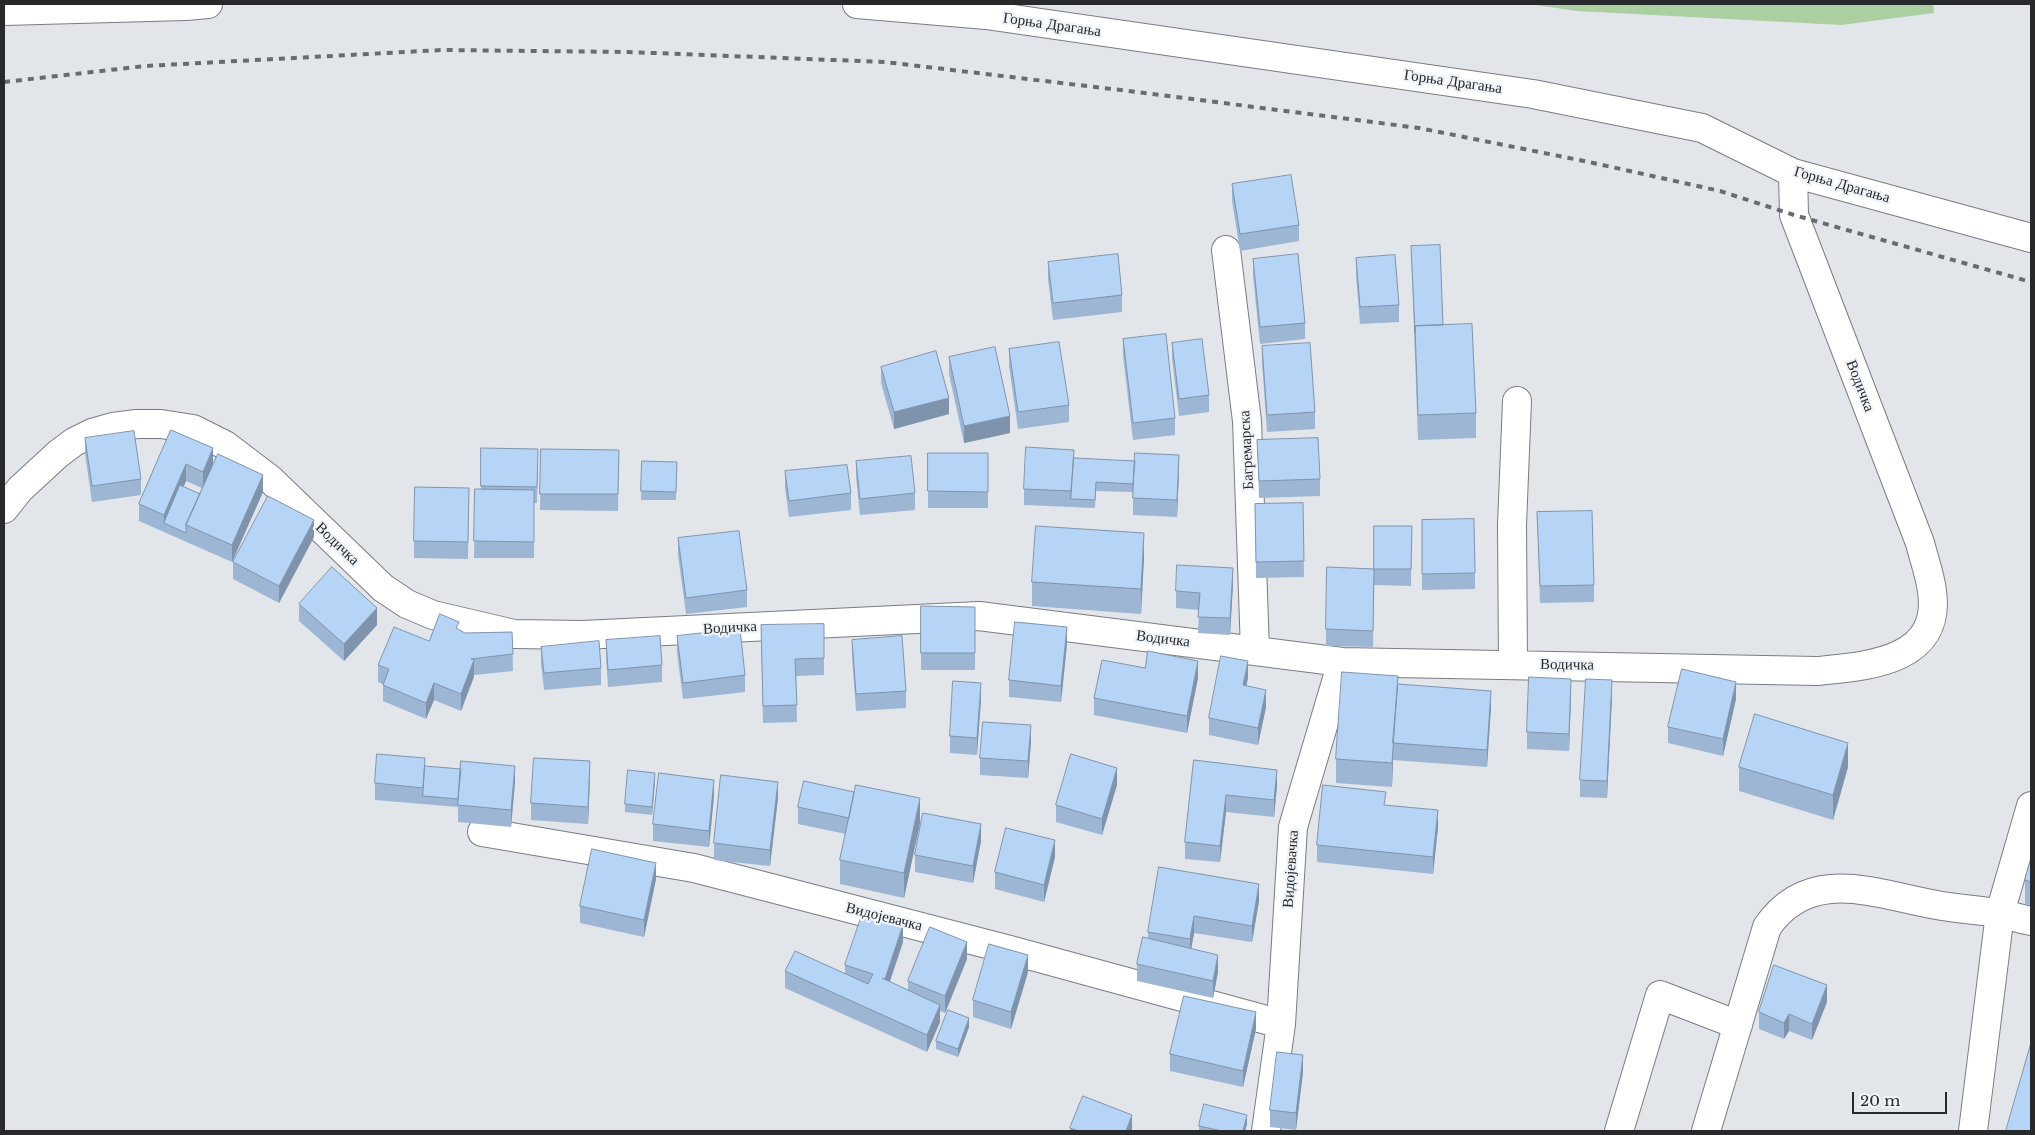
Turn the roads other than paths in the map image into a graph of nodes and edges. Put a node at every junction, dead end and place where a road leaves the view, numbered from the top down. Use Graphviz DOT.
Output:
graph roads {
  1 [pos="208,4"];
  2 [pos="857,4"];
  3 [pos="4,11"];
  4 [pos="1793,172"];
  5 [pos="2031,238"];
  6 [pos="1226,250"];
  7 [pos="1517,401"];
  8 [pos="4,510"];
  9 [pos="1255,651"];
  10 [pos="1342,662"];
  11 [pos="1513,664"];
  12 [pos="2031,806"];
  13 [pos="482,832"];
  14 [pos="2000,913"];
  15 [pos="2031,921"];
  16 [pos="1281,1024"];
  17 [pos="1738,1025"];
  18 [pos="1266,1131"];
  19 [pos="1619,1131"];
  20 [pos="1706,1131"];
  21 [pos="1973,1131"];
  1 -- 3 [label="street"];
  2 -- 4 [label="street, Горња Драгања"];
  4 -- 5 [label="street, Горња Драгања"];
  4 -- 11 [label="street, Водичка"];
  6 -- 9 [label="street, Багремарска"];
  7 -- 11 [label="street"];
  8 -- 9 [label="street, Водичка"];
  9 -- 10 [label="street, Водичка"];
  10 -- 11 [label="street, Водичка"];
  10 -- 16 [label="street, Видојевачка"];
  12 -- 14 [label="street"];
  13 -- 16 [label="street, Видојевачка"];
  14 -- 15 [label="street"];
  14 -- 17 [label="street"];
  14 -- 21 [label="street"];
  16 -- 18 [label="street, Видојевачка"];
  17 -- 19 [label="street"];
  17 -- 20 [label="street"];
}
